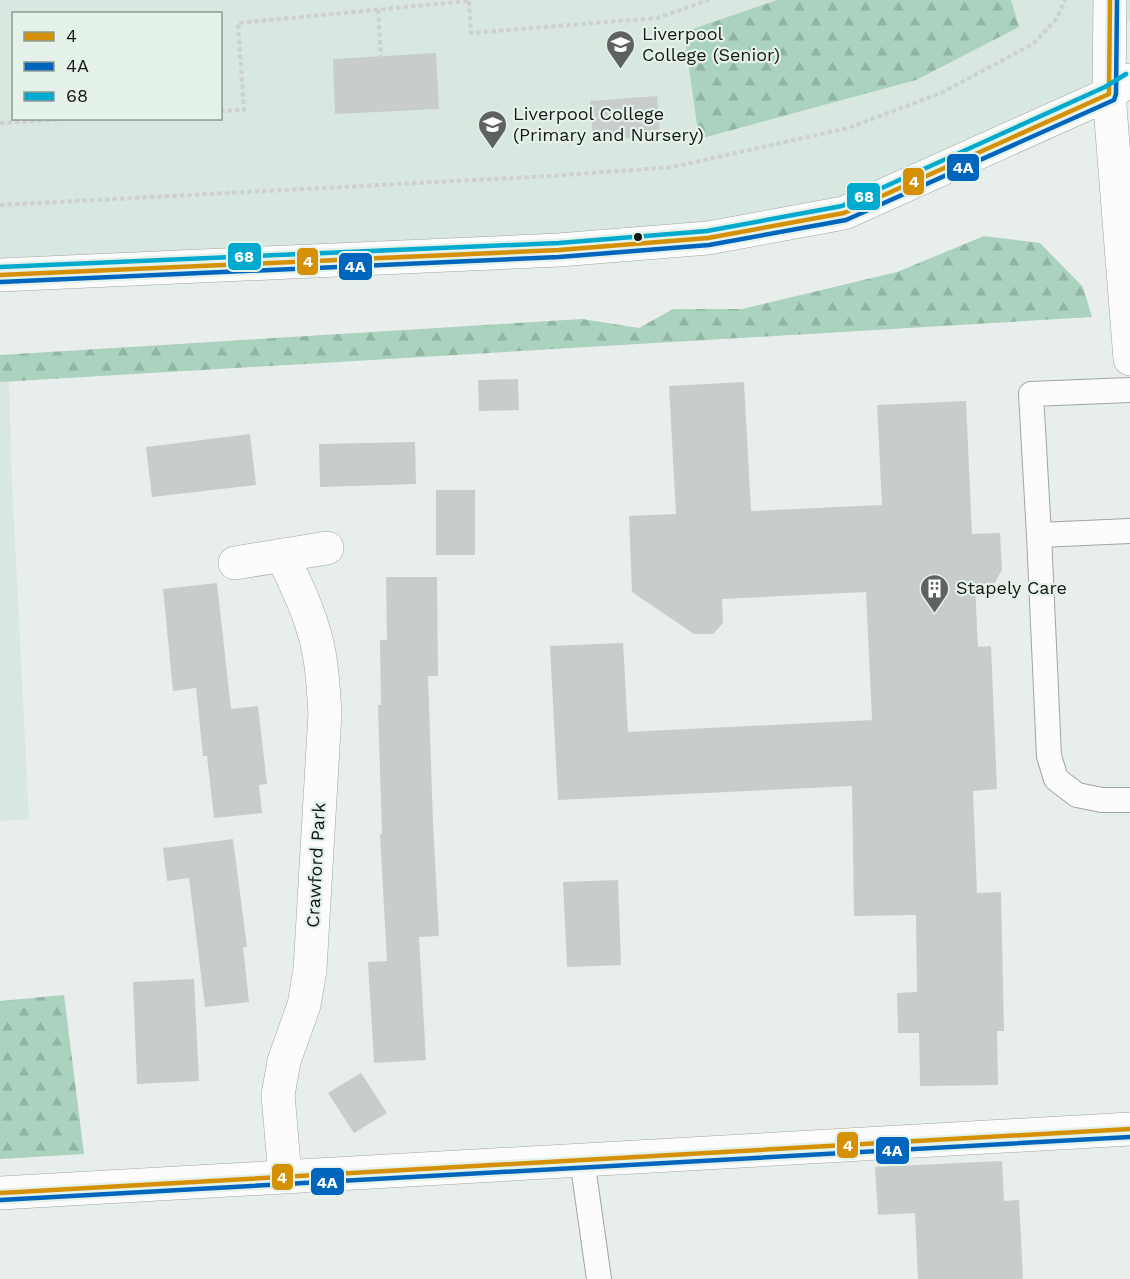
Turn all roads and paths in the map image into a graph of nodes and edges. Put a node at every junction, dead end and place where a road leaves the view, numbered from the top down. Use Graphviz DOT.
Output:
graph roads {
  1 [pos="708,0"];
  2 [pos="1065,0"];
  3 [pos="1110,0"];
  4 [pos="469,1"];
  5 [pos="378,10"];
  6 [pos="381,57"];
  7 [pos="1119,87"];
  8 [pos="222,111"];
  9 [pos="49,120"];
  10 [pos="0,123"];
  11 [pos="0,205"];
  12 [pos="0,275"];
  13 [pos="1130,359"];
  14 [pos="1130,390"];
  15 [pos="1130,531"];
  16 [pos="1039,535"];
  17 [pos="327,548"];
  18 [pos="282,555"];
  19 [pos="235,563"];
  20 [pos="1130,800"];
  21 [pos="1130,1129"];
  22 [pos="582,1159"];
  23 [pos="285,1176"];
  24 [pos="0,1193"];
  25 [pos="598,1279"];
  1 -- 4 [label="path"];
  2 -- 11 [label="path"];
  3 -- 7 [label="street"];
  4 -- 5 [label="path"];
  5 -- 6 [label="path"];
  5 -- 8 [label="path"];
  7 -- 12 [label="street"];
  7 -- 13 [label="street"];
  9 -- 10 [label="path"];
  14 -- 16 [label="lane"];
  15 -- 16 [label="lane"];
  16 -- 20 [label="lane"];
  17 -- 18 [label="street"];
  18 -- 19 [label="street"];
  18 -- 23 [label="street, Crawford Park"];
  21 -- 22 [label="street"];
  22 -- 23 [label="street"];
  22 -- 25 [label="lane"];
  23 -- 24 [label="street"];
}
